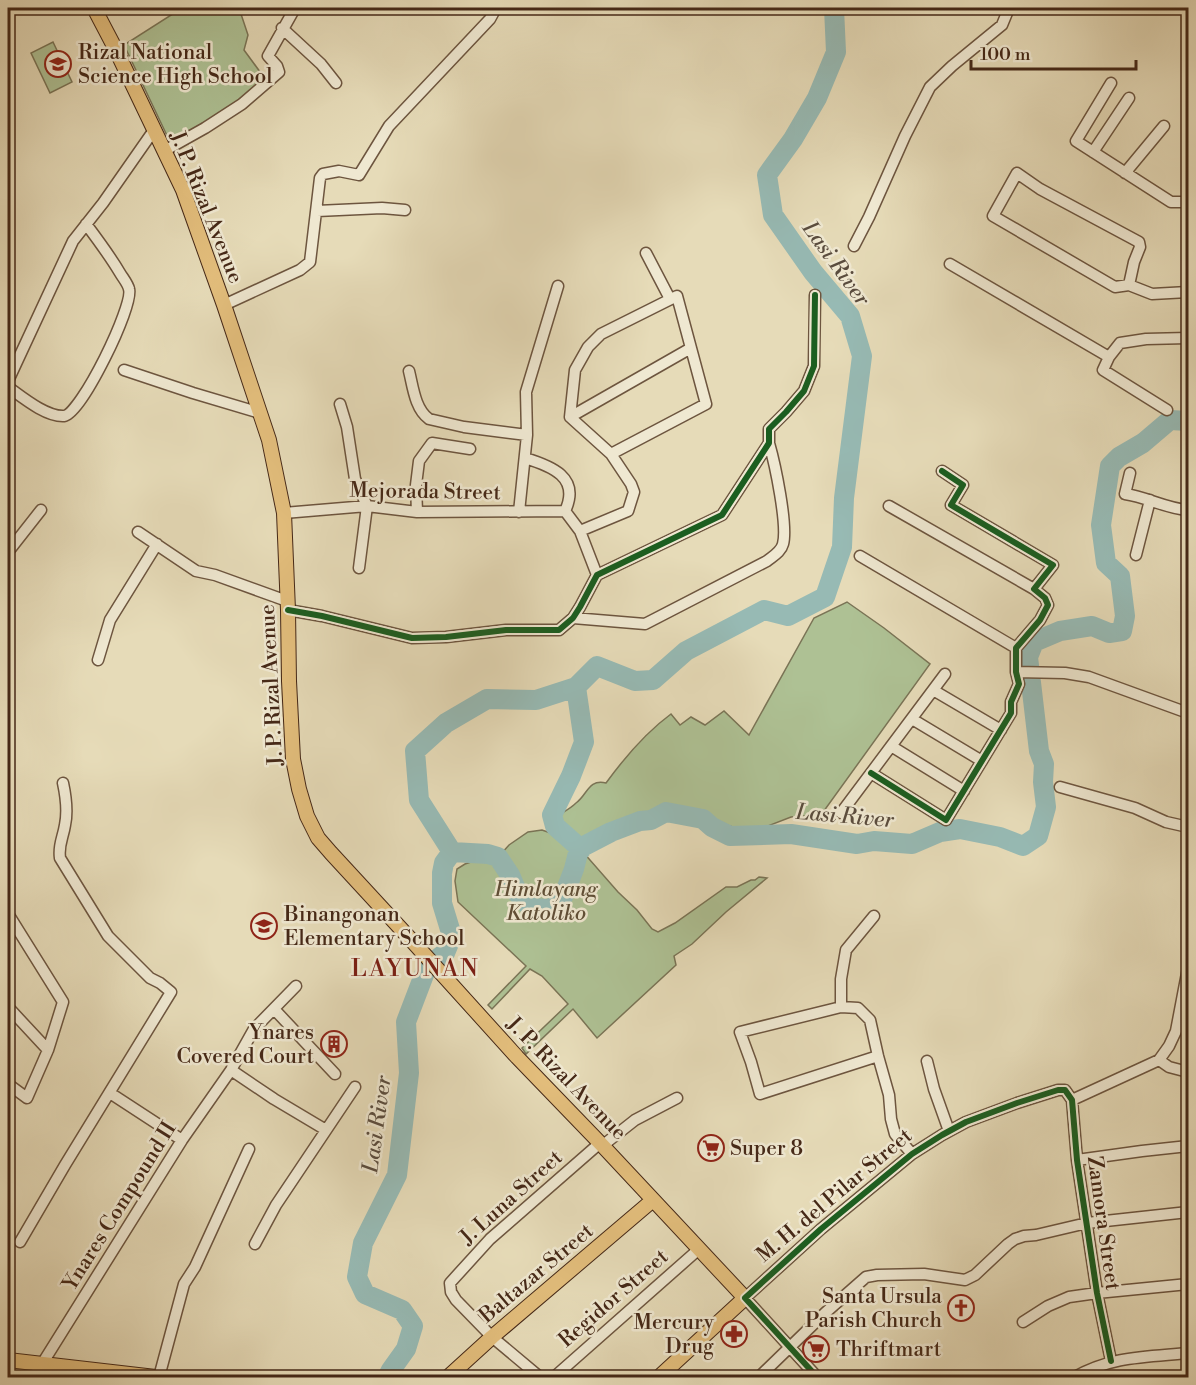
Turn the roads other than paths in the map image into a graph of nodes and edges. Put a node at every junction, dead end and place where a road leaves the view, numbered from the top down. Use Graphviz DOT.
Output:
graph roads {
  1 [pos="94,8"];
  2 [pos="295,8"];
  3 [pos="496,8"];
  4 [pos="1009,8"];
  5 [pos="282,28"];
  6 [pos="336,83"];
  7 [pos="1112,83"];
  8 [pos="1129,98"];
  9 [pos="1164,126"];
  10 [pos="154,130"];
  11 [pos="164,151"];
  12 [pos="1093,152"];
  13 [pos="1125,173"];
  14 [pos="1188,202"];
  15 [pos="405,210"];
  16 [pos="317,211"];
  17 [pos="86,224"];
  18 [pos="854,246"];
  19 [pos="646,254"];
  20 [pos="950,264"];
  21 [pos="1129,285"];
  22 [pos="558,286"];
  23 [pos="1188,292"];
  24 [pos="815,295"];
  25 [pos="670,299"];
  26 [pos="224,305"];
  27 [pos="1188,338"];
  28 [pos="691,348"];
  29 [pos="1109,357"];
  30 [pos="124,370"];
  31 [pos="409,371"];
  32 [pos="8,381"];
  33 [pos="8,387"];
  34 [pos="340,404"];
  35 [pos="1167,410"];
  36 [pos="260,412"];
  37 [pos="570,417"];
  38 [pos="527,435"];
  39 [pos="769,443"];
  40 [pos="470,449"];
  41 [pos="610,454"];
  42 [pos="525,458"];
  43 [pos="942,471"];
  44 [pos="1130,473"];
  45 [pos="1150,500"];
  46 [pos="367,506"];
  47 [pos="889,506"];
  48 [pos="41,510"];
  49 [pos="1188,510"];
  50 [pos="565,511"];
  51 [pos="417,512"];
  52 [pos="519,512"];
  53 [pos="284,513"];
  54 [pos="580,531"];
  55 [pos="138,532"];
  56 [pos="157,544"];
  57 [pos="8,552"];
  58 [pos="1136,555"];
  59 [pos="861,556"];
  60 [pos="359,568"];
  61 [pos="597,575"];
  62 [pos="1034,589"];
  63 [pos="287,606"];
  64 [pos="573,618"];
  65 [pos="1016,648"];
  66 [pos="98,660"];
  67 [pos="1018,672"];
  68 [pos="945,674"];
  69 [pos="933,690"];
  70 [pos="1188,712"];
  71 [pos="912,719"];
  72 [pos="1001,730"];
  73 [pos="891,746"];
  74 [pos="982,761"];
  75 [pos="871,773"];
  76 [pos="63,783"];
  77 [pos="1060,787"];
  78 [pos="964,791"];
  79 [pos="841,813"];
  80 [pos="1188,826"];
  81 [pos="8,915"];
  82 [pos="874,915"];
  83 [pos="1188,968"];
  84 [pos="296,986"];
  85 [pos="8,1007"];
  86 [pos="841,1007"];
  87 [pos="274,1009"];
  88 [pos="48,1050"];
  89 [pos="878,1056"];
  90 [pos="1159,1060"];
  91 [pos="927,1061"];
  92 [pos="231,1070"];
  93 [pos="1188,1072"];
  94 [pos="335,1074"];
  95 [pos="8,1084"];
  96 [pos="355,1087"];
  97 [pos="110,1093"];
  98 [pos="677,1098"];
  99 [pos="1072,1100"];
  100 [pos="326,1130"];
  101 [pos="949,1131"];
  102 [pos="182,1140"];
  103 [pos="601,1144"];
  104 [pos="1188,1146"];
  105 [pos="249,1149"];
  106 [pos="912,1154"];
  107 [pos="1077,1160"];
  108 [pos="653,1200"];
  109 [pos="1188,1212"];
  110 [pos="1087,1223"];
  111 [pos="20,1242"];
  112 [pos="255,1244"];
  113 [pos="699,1249"];
  114 [pos="1188,1284"];
  115 [pos="1096,1293"];
  116 [pos="744,1298"];
  117 [pos="1023,1322"];
  118 [pos="492,1337"];
  119 [pos="789,1347"];
  120 [pos="1188,1353"];
  121 [pos="8,1360"];
  122 [pos="1111,1361"];
  123 [pos="42,1364"];
  124 [pos="162,1377"];
  125 [pos="447,1377"];
  126 [pos="541,1377"];
  127 [pos="553,1377"];
  128 [pos="658,1377"];
  129 [pos="758,1377"];
  130 [pos="818,1377"];
  131 [pos="1073,1377"];
  1 -- 10 [label="main road, J. P. Rizal Avenue"];
  2 -- 5 [label="street"];
  3 -- 16 [label="street"];
  4 -- 18 [label="street"];
  5 -- 6 [label="street"];
  5 -- 11 [label="street"];
  7 -- 12 [label="street"];
  8 -- 12 [label="street"];
  9 -- 13 [label="street"];
  10 -- 11 [label="main road, J. P. Rizal Avenue"];
  10 -- 17 [label="street"];
  11 -- 26 [label="main road, J. P. Rizal Avenue"];
  12 -- 13 [label="street"];
  13 -- 14 [label="street"];
  15 -- 16 [label="street"];
  16 -- 26 [label="street"];
  17 -- 32 [label="street"];
  17 -- 33 [label="street"];
  19 -- 25 [label="street"];
  20 -- 29 [label="street"];
  21 -- 21 [label="street"];
  21 -- 23 [label="street"];
  22 -- 38 [label="street"];
  24 -- 39 [label="street"];
  25 -- 28 [label="street"];
  25 -- 37 [label="street"];
  26 -- 36 [label="main road, J. P. Rizal Avenue"];
  27 -- 29 [label="street"];
  28 -- 37 [label="street"];
  28 -- 41 [label="street"];
  29 -- 35 [label="street"];
  30 -- 36 [label="street"];
  31 -- 38 [label="street"];
  34 -- 46 [label="street"];
  36 -- 53 [label="main road, J. P. Rizal Avenue"];
  37 -- 41 [label="street"];
  38 -- 42 [label="street"];
  39 -- 61 [label="street"];
  39 -- 64 [label="street"];
  40 -- 51 [label="street"];
  41 -- 54 [label="street"];
  42 -- 50 [label="street"];
  42 -- 52 [label="street"];
  43 -- 62 [label="street"];
  44 -- 45 [label="street"];
  45 -- 49 [label="street"];
  45 -- 58 [label="street"];
  46 -- 51 [label="street, Mejorada Street"];
  46 -- 53 [label="street, Mejorada Street"];
  46 -- 60 [label="street"];
  47 -- 62 [label="street"];
  48 -- 57 [label="street"];
  50 -- 52 [label="street, Mejorada Street"];
  50 -- 54 [label="street"];
  51 -- 52 [label="street, Mejorada Street"];
  53 -- 63 [label="main road, J. P. Rizal Avenue"];
  54 -- 61 [label="street"];
  55 -- 56 [label="street"];
  56 -- 63 [label="street"];
  56 -- 66 [label="street"];
  59 -- 65 [label="street"];
  61 -- 64 [label="street"];
  62 -- 65 [label="street"];
  63 -- 64 [label="street"];
  63 -- 103 [label="main road, J. P. Rizal Avenue"];
  65 -- 67 [label="street"];
  67 -- 70 [label="street"];
  67 -- 72 [label="street"];
  68 -- 69 [label="street"];
  69 -- 71 [label="street"];
  69 -- 72 [label="street"];
  71 -- 73 [label="street"];
  71 -- 74 [label="street"];
  72 -- 74 [label="street"];
  73 -- 75 [label="street"];
  73 -- 78 [label="street"];
  74 -- 78 [label="street"];
  75 -- 78 [label="street"];
  75 -- 79 [label="street"];
  76 -- 97 [label="street"];
  77 -- 80 [label="street"];
  81 -- 88 [label="street"];
  82 -- 86 [label="street"];
  83 -- 90 [label="street"];
  84 -- 87 [label="street, Ynares Compound II"];
  85 -- 88 [label="street"];
  86 -- 89 [label="street"];
  86 -- 89 [label="street"];
  87 -- 92 [label="street, Ynares Compound II"];
  87 -- 94 [label="street"];
  88 -- 95 [label="street"];
  89 -- 106 [label="street"];
  90 -- 93 [label="street"];
  90 -- 99 [label="street"];
  91 -- 101 [label="street"];
  92 -- 100 [label="street"];
  92 -- 102 [label="street, Ynares Compound II"];
  96 -- 100 [label="street"];
  97 -- 102 [label="street"];
  97 -- 111 [label="street"];
  98 -- 103 [label="street, J. Luna Street"];
  99 -- 101 [label="street, M. H. del Pilar Street"];
  99 -- 107 [label="street, Zamora Street"];
  100 -- 112 [label="street"];
  101 -- 106 [label="street, M. H. del Pilar Street"];
  102 -- 123 [label="street, Ynares Compound II"];
  103 -- 108 [label="main road, J. P. Rizal Avenue"];
  103 -- 118 [label="street, J. Luna Street"];
  104 -- 107 [label="street"];
  105 -- 124 [label="street"];
  106 -- 116 [label="street, M. H. del Pilar Street"];
  107 -- 110 [label="street, Zamora Street"];
  108 -- 113 [label="main road, J. P. Rizal Avenue"];
  108 -- 118 [label="main road, Baltazar Street"];
  109 -- 110 [label="street"];
  110 -- 115 [label="street, Zamora Street"];
  110 -- 119 [label="street"];
  113 -- 116 [label="main road, J. P. Rizal Avenue"];
  113 -- 127 [label="street, Regidor Street"];
  114 -- 115 [label="street"];
  115 -- 117 [label="street"];
  115 -- 122 [label="street, Zamora Street"];
  116 -- 119 [label="street, J. P. Rizal Avenue"];
  116 -- 128 [label="main road, M. H. del Pilar Street"];
  118 -- 125 [label="main road, Baltazar Street"];
  118 -- 126 [label="street"];
  119 -- 129 [label="street"];
  119 -- 130 [label="street, J. P. Rizal Avenue"];
  120 -- 122 [label="street"];
  121 -- 123 [label="main road"];
  122 -- 131 [label="street"];
  123 -- 124 [label="main road"];
}
